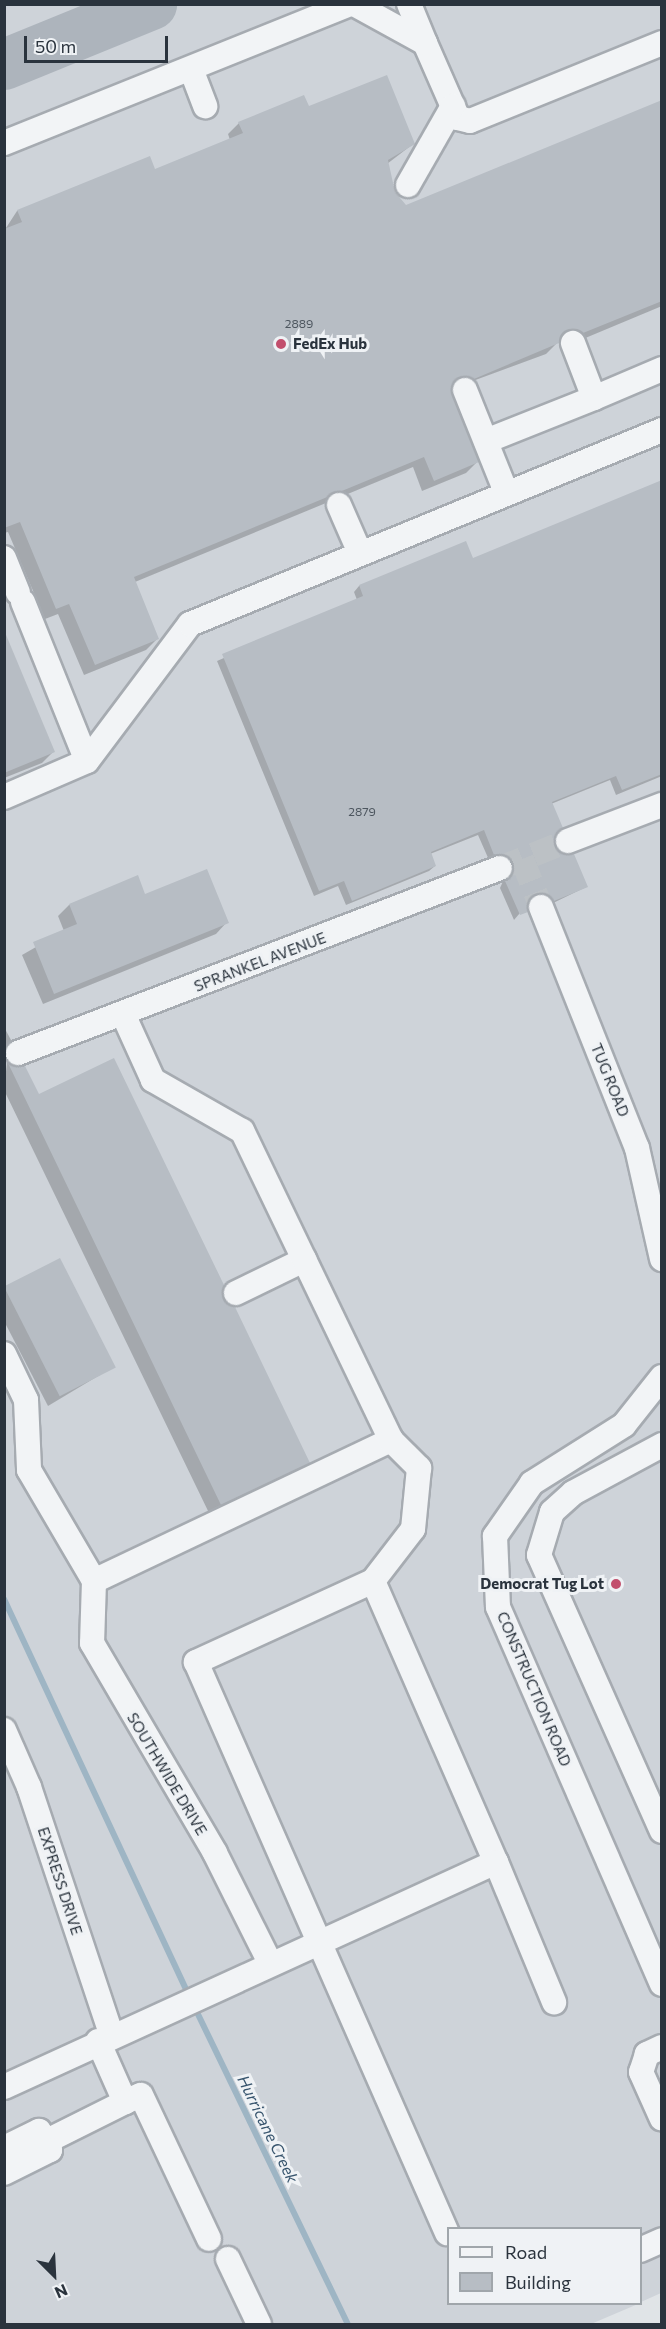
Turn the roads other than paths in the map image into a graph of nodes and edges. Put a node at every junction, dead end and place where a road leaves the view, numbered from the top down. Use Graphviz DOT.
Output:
graph roads {
  1 [pos="349,4"];
  2 [pos="354,4"];
  3 [pos="409,4"];
  4 [pos="425,43"];
  5 [pos="662,43"];
  6 [pos="191,69"];
  7 [pos="205,106"];
  8 [pos="453,106"];
  9 [pos="4,143"];
  10 [pos="408,185"];
  11 [pos="573,342"];
  12 [pos="662,369"];
  13 [pos="465,390"];
  14 [pos="594,398"];
  15 [pos="662,430"];
  16 [pos="486,441"];
  17 [pos="506,492"];
  18 [pos="339,505"];
  19 [pos="360,553"];
  20 [pos="5,558"];
  21 [pos="87,761"];
  22 [pos="4,796"];
  23 [pos="662,805"];
  24 [pos="568,841"];
  25 [pos="500,868"];
  26 [pos="541,907"];
  27 [pos="123,1014"];
  28 [pos="9,1056"];
  29 [pos="655,1190"];
  30 [pos="662,1259"];
  31 [pos="304,1260"];
  32 [pos="236,1293"];
  33 [pos="4,1354"];
  34 [pos="662,1377"];
  35 [pos="392,1440"];
  36 [pos="662,1445"];
  37 [pos="94,1581"];
  38 [pos="373,1581"];
  39 [pos="4,1730"];
  40 [pos="662,1831"];
  41 [pos="495,1862"];
  42 [pos="318,1940"];
  43 [pos="270,1961"];
  44 [pos="662,1984"];
  45 [pos="554,2002"];
  46 [pos="105,2037"];
  47 [pos="662,2047"];
  48 [pos="4,2087"];
  49 [pos="125,2102"];
  50 [pos="662,2119"];
  51 [pos="45,2142"];
  52 [pos="4,2148"];
  53 [pos="4,2173"];
  54 [pos="447,2233"];
  55 [pos="209,2239"];
  56 [pos="662,2240"];
  57 [pos="642,2249"];
  58 [pos="228,2259"];
  59 [pos="259,2325"];
  1 -- 6 [label="street"];
  2 -- 4 [label="street"];
  3 -- 4 [label="street"];
  4 -- 8 [label="street"];
  5 -- 8 [label="street"];
  6 -- 7 [label="street"];
  6 -- 9 [label="street"];
  8 -- 10 [label="street"];
  11 -- 14 [label="street"];
  12 -- 14 [label="street"];
  13 -- 16 [label="street"];
  14 -- 16 [label="street"];
  15 -- 17 [label="street"];
  16 -- 17 [label="street"];
  17 -- 19 [label="street"];
  18 -- 19 [label="street"];
  19 -- 21 [label="street"];
  20 -- 21 [label="street"];
  21 -- 22 [label="street"];
  23 -- 24 [label="street"];
  25 -- 27 [label="street, SPRANKEL AVENUE"];
  26 -- 29 [label="street, TUG ROAD"];
  27 -- 28 [label="street, SPRANKEL AVENUE"];
  27 -- 31 [label="street"];
  29 -- 30 [label="street, TUG ROAD"];
  31 -- 32 [label="street"];
  31 -- 35 [label="street"];
  33 -- 37 [label="street"];
  34 -- 44 [label="street, CONSTRUCTION ROAD"];
  35 -- 37 [label="street"];
  35 -- 38 [label="street"];
  36 -- 40 [label="street"];
  37 -- 43 [label="street, SOUTHWIDE DRIVE"];
  38 -- 41 [label="street"];
  38 -- 42 [label="street"];
  39 -- 46 [label="street, EXPRESS DRIVE"];
  41 -- 42 [label="street"];
  41 -- 45 [label="street"];
  42 -- 43 [label="street"];
  42 -- 54 [label="street"];
  43 -- 46 [label="street"];
  46 -- 48 [label="street"];
  46 -- 49 [label="street, EXPRESS DRIVE"];
  47 -- 50 [label="street"];
  49 -- 51 [label="street"];
  49 -- 55 [label="street"];
  51 -- 52 [label="street"];
  51 -- 53 [label="street"];
  56 -- 57 [label="street"];
  58 -- 59 [label="street"];
}
